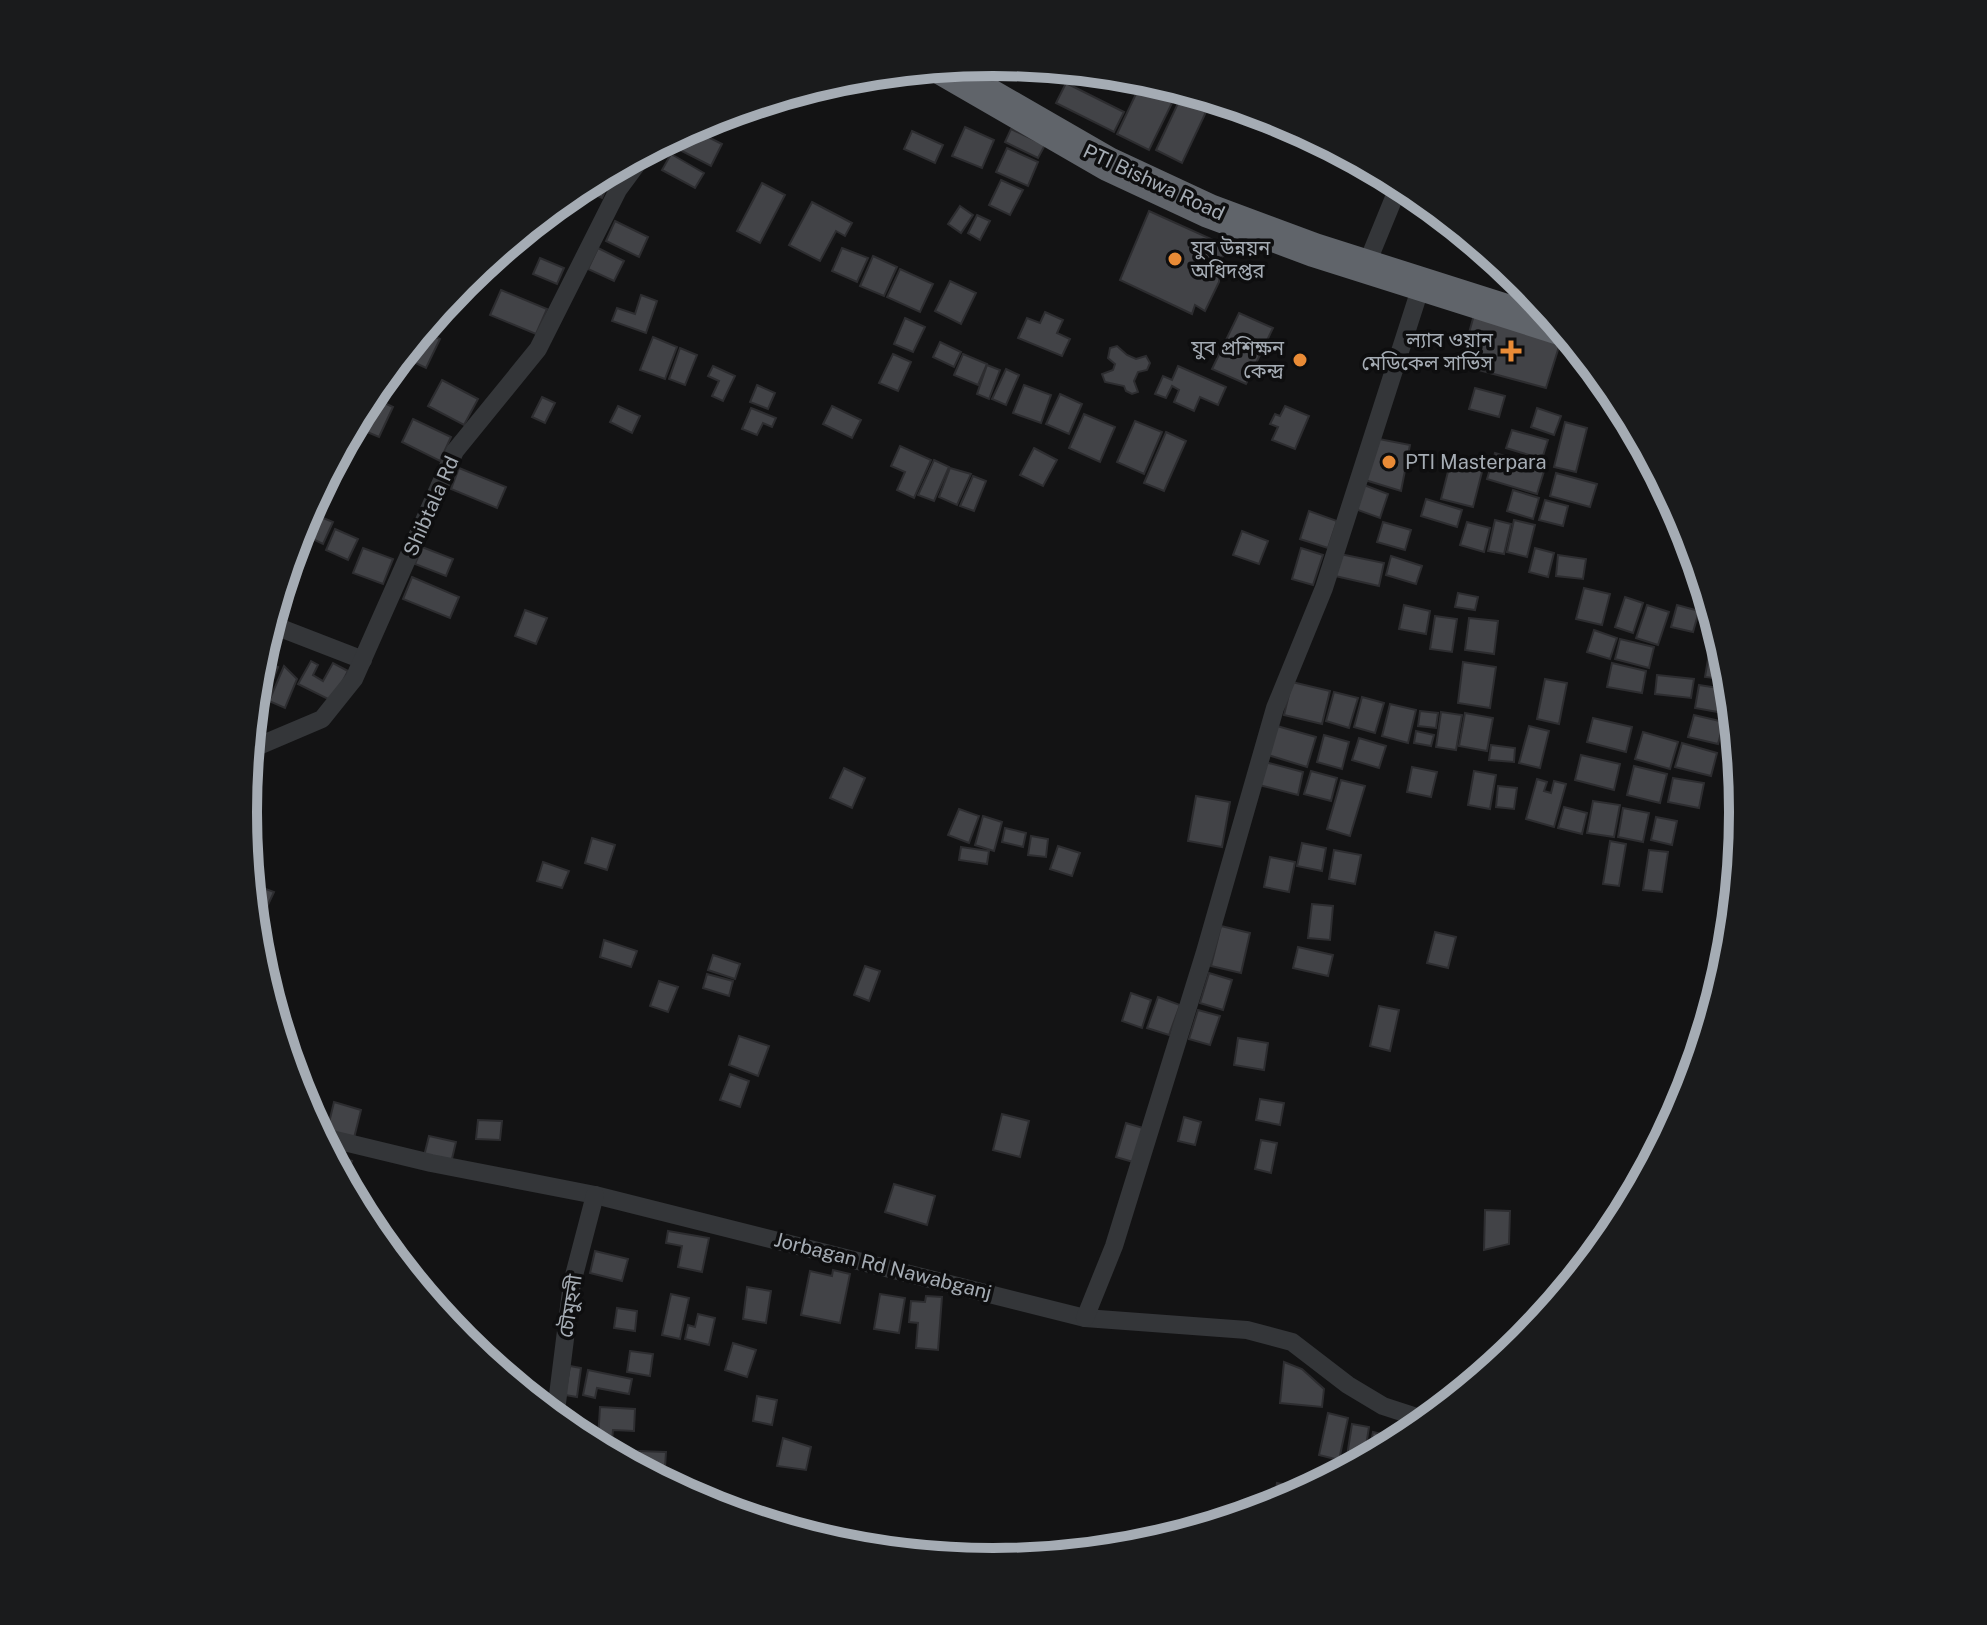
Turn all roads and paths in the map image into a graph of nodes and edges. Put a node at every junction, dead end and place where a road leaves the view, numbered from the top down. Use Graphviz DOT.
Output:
graph roads {
  1 [pos="958,77"];
  2 [pos="632,171"];
  3 [pos="1395,195"];
  4 [pos="1366,266"];
  5 [pos="1422,283"];
  6 [pos="1543,322"];
  7 [pos="281,628"];
  8 [pos="363,660"];
  9 [pos="261,745"];
  10 [pos="334,1140"];
  11 [pos="595,1195"];
  12 [pos="1085,1318"];
  13 [pos="557,1405"];
  14 [pos="1415,1416"];
  1 -- 4 [label="highway, PTI Bishwa Road"];
  2 -- 8 [label="street, Shibtala Rd"];
  3 -- 4 [label="street"];
  4 -- 5 [label="highway, PTI Bishwa Road"];
  5 -- 6 [label="highway, PTI Bishwa Road"];
  5 -- 12 [label="street"];
  7 -- 8 [label="street"];
  8 -- 9 [label="street, Shibtala Rd"];
  10 -- 11 [label="street, Jorbagan Rd Nawabganj"];
  11 -- 12 [label="street, Jorbagan Rd Nawabganj"];
  11 -- 13 [label="street, চৌমুহনী"];
  12 -- 14 [label="street, Jorbagan Rd Nawabganj"];
}
